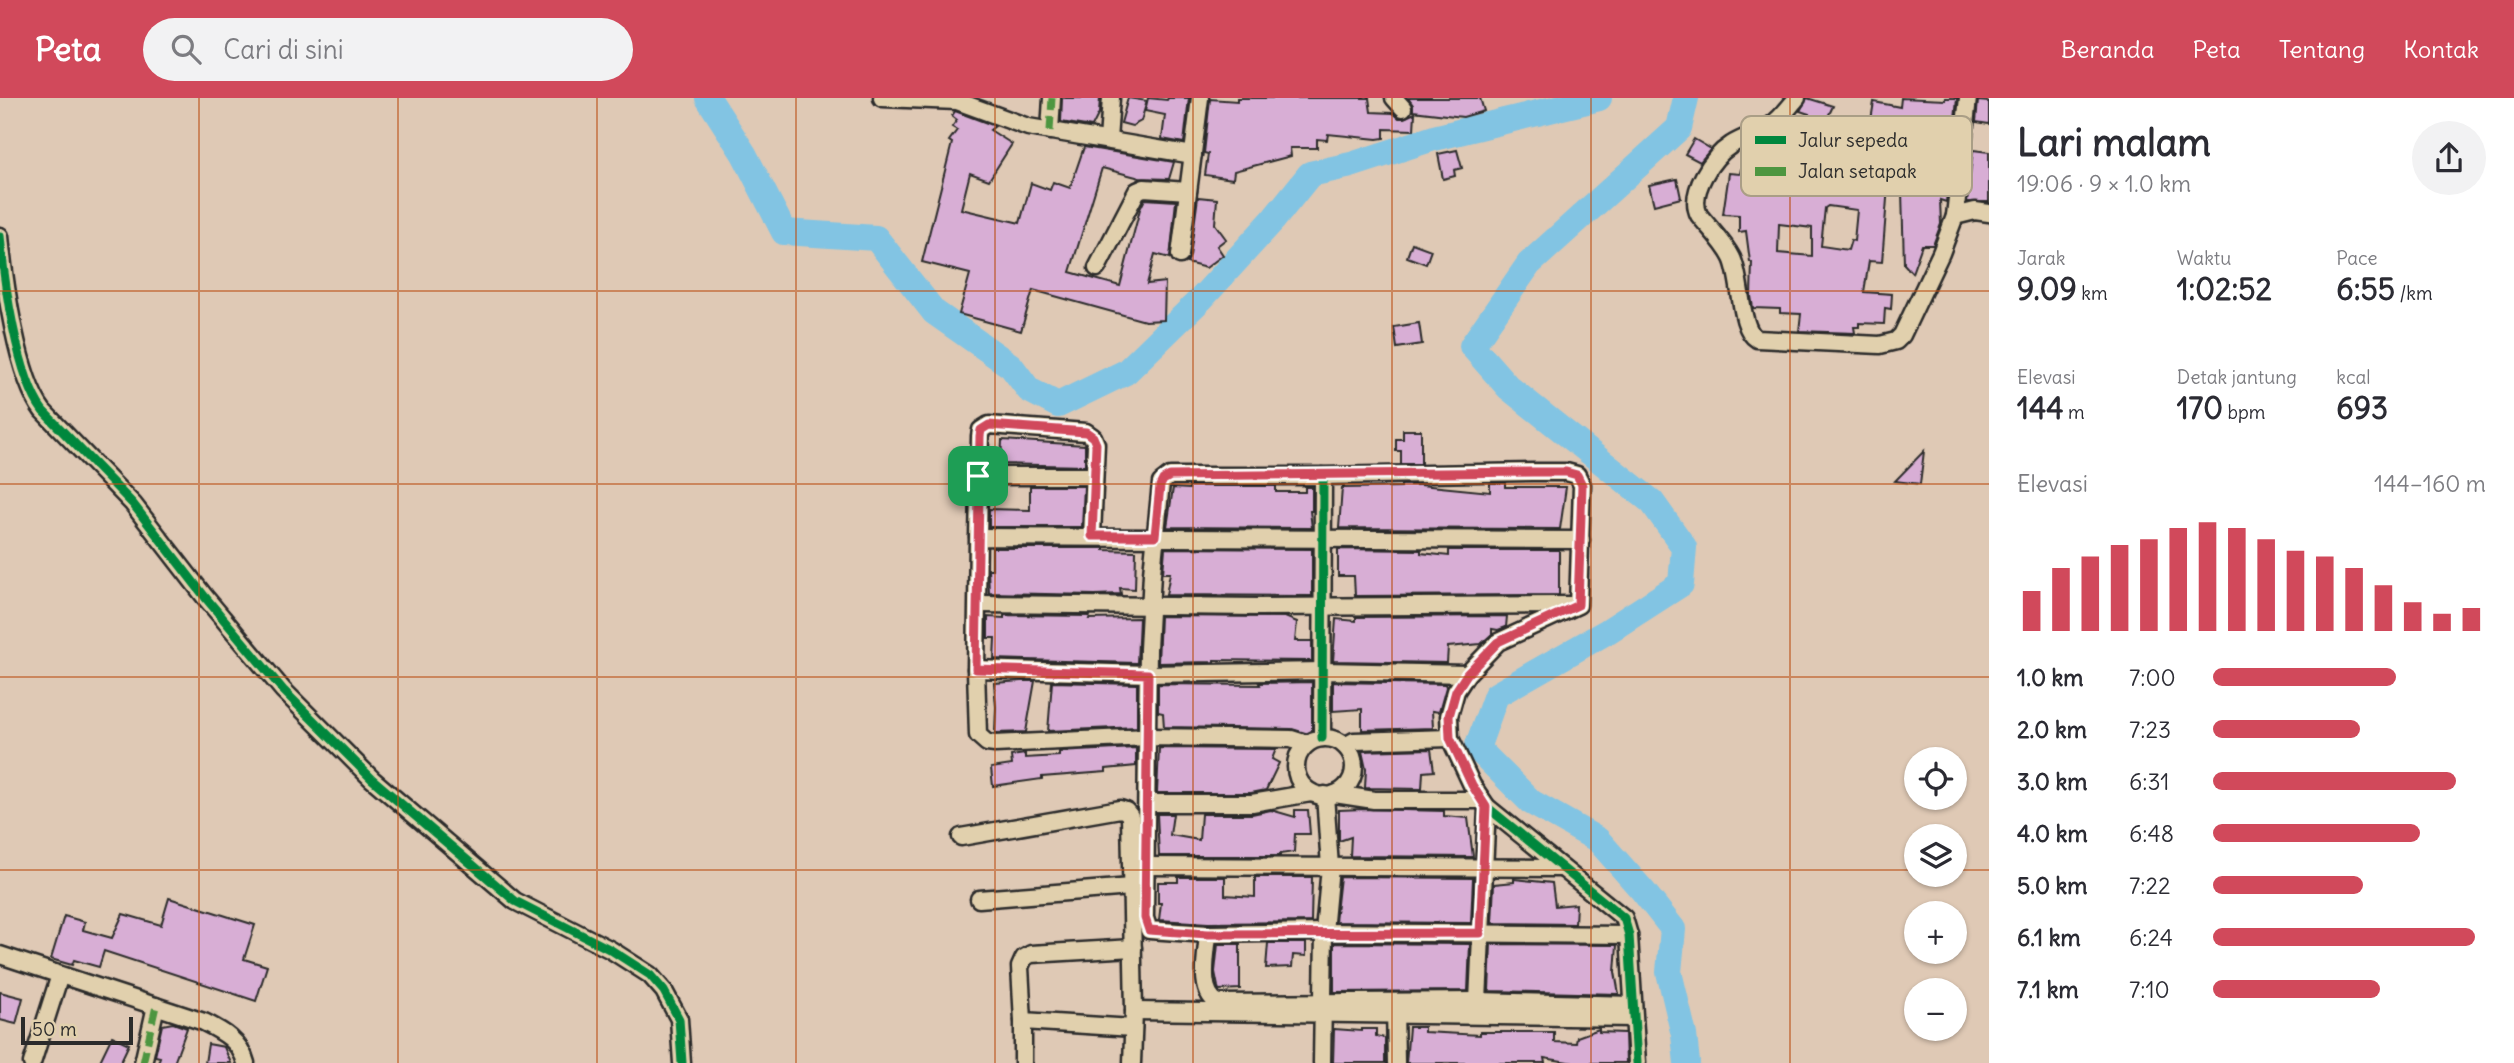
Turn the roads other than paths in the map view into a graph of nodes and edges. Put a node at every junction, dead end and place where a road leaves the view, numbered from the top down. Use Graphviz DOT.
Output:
graph roads {
  1 [pos="882,98"];
  2 [pos="1052,98"];
  3 [pos="1111,98"];
  4 [pos="1200,98"];
  5 [pos="1797,98"];
  6 [pos="1968,98"];
  7 [pos="1780,116"];
  8 [pos="1966,116"];
  9 [pos="1050,131"];
  10 [pos="1108,140"];
  11 [pos="1741,140"];
  12 [pos="1193,155"];
  13 [pos="1188,191"];
  14 [pos="1957,196"];
  15 [pos="1989,213"];
  16 [pos="1955,216"];
  17 [pos="0,236"];
  18 [pos="1180,255"];
  19 [pos="1097,268"];
  20 [pos="978,476"];
  21 [pos="1094,476"];
  22 [pos="1323,476"];
  23 [pos="1092,536"];
  24 [pos="1155,536"];
  25 [pos="978,537"];
  26 [pos="1323,539"];
  27 [pos="1581,540"];
  28 [pos="978,604"];
  29 [pos="1150,605"];
  30 [pos="1578,605"];
  31 [pos="1324,606"];
  32 [pos="976,669"];
  33 [pos="1323,671"];
  34 [pos="1148,674"];
  35 [pos="1467,674"];
  36 [pos="1148,737"];
  37 [pos="1450,738"];
  38 [pos="1315,741"];
  39 [pos="1345,746"];
  40 [pos="1324,794"];
  41 [pos="1147,803"];
  42 [pos="1484,803"];
  43 [pos="961,837"];
  44 [pos="1145,866"];
  45 [pos="1330,867"];
  46 [pos="1485,868"];
  47 [pos="1560,868"];
  48 [pos="1131,887"];
  49 [pos="979,899"];
  50 [pos="1324,932"];
  51 [pos="1480,933"];
  52 [pos="1208,934"];
  53 [pos="1629,935"];
  54 [pos="1189,942"];
  55 [pos="1133,943"];
  56 [pos="0,955"];
  57 [pos="60,975"];
  58 [pos="1478,1001"];
  59 [pos="156,1006"];
  60 [pos="1323,1007"];
  61 [pos="1395,1008"];
  62 [pos="1633,1011"];
  63 [pos="1133,1019"];
  64 [pos="1023,1021"];
  65 [pos="32,1063"];
  66 [pos="143,1063"];
  67 [pos="246,1063"];
  68 [pos="682,1063"];
  69 [pos="1023,1063"];
  70 [pos="1132,1063"];
  71 [pos="1322,1063"];
  72 [pos="1396,1063"];
  73 [pos="1637,1063"];
  1 -- 9 [label="street"];
  2 -- 9 [label="street"];
  3 -- 10 [label="street"];
  4 -- 12 [label="street"];
  5 -- 7 [label="street"];
  6 -- 8 [label="street"];
  9 -- 10 [label="street"];
  10 -- 12 [label="street"];
  11 -- 16 [label="street"];
  12 -- 13 [label="street"];
  13 -- 18 [label="street"];
  13 -- 19 [label="street"];
  14 -- 16 [label="street"];
  15 -- 16 [label="street"];
  17 -- 68 [label="street"];
  20 -- 21 [label="street"];
  20 -- 21 [label="street"];
  20 -- 25 [label="street"];
  21 -- 23 [label="street"];
  22 -- 24 [label="street"];
  22 -- 26 [label="street"];
  22 -- 27 [label="street"];
  23 -- 24 [label="street"];
  23 -- 25 [label="street"];
  24 -- 26 [label="street"];
  24 -- 29 [label="street"];
  25 -- 28 [label="street"];
  26 -- 27 [label="street"];
  26 -- 31 [label="street"];
  27 -- 30 [label="street"];
  28 -- 29 [label="street"];
  28 -- 32 [label="street"];
  29 -- 31 [label="street"];
  29 -- 34 [label="street"];
  30 -- 31 [label="street"];
  30 -- 35 [label="street"];
  31 -- 33 [label="street"];
  32 -- 34 [label="street"];
  32 -- 36 [label="street"];
  33 -- 34 [label="street"];
  33 -- 35 [label="street"];
  33 -- 38 [label="street"];
  34 -- 36 [label="street"];
  35 -- 37 [label="street"];
  36 -- 38 [label="street"];
  36 -- 41 [label="street"];
  37 -- 39 [label="street"];
  37 -- 42 [label="street"];
  38 -- 39 [label="street"];
  38 -- 40 [label="street"];
  39 -- 40 [label="street"];
  40 -- 41 [label="street"];
  40 -- 42 [label="street"];
  40 -- 45 [label="street"];
  41 -- 44 [label="street"];
  42 -- 46 [label="street"];
  42 -- 47 [label="street"];
  43 -- 48 [label="street"];
  44 -- 45 [label="street"];
  44 -- 52 [label="street"];
  45 -- 46 [label="street"];
  45 -- 50 [label="street"];
  46 -- 47 [label="street"];
  46 -- 51 [label="street"];
  47 -- 53 [label="street"];
  48 -- 49 [label="street"];
  48 -- 55 [label="street"];
  50 -- 51 [label="street"];
  50 -- 52 [label="street"];
  50 -- 60 [label="street"];
  51 -- 53 [label="street"];
  51 -- 58 [label="street"];
  52 -- 60 [label="street"];
  53 -- 62 [label="street"];
  54 -- 55 [label="street"];
  55 -- 63 [label="street"];
  55 -- 64 [label="street"];
  56 -- 57 [label="street"];
  57 -- 59 [label="street"];
  57 -- 65 [label="street"];
  58 -- 61 [label="street"];
  58 -- 62 [label="street"];
  59 -- 66 [label="street"];
  59 -- 67 [label="street"];
  60 -- 61 [label="street"];
  60 -- 63 [label="street"];
  60 -- 71 [label="street"];
  61 -- 62 [label="street"];
  61 -- 72 [label="street"];
  62 -- 73 [label="street"];
  63 -- 64 [label="street"];
  63 -- 70 [label="street"];
  64 -- 69 [label="street"];
}
